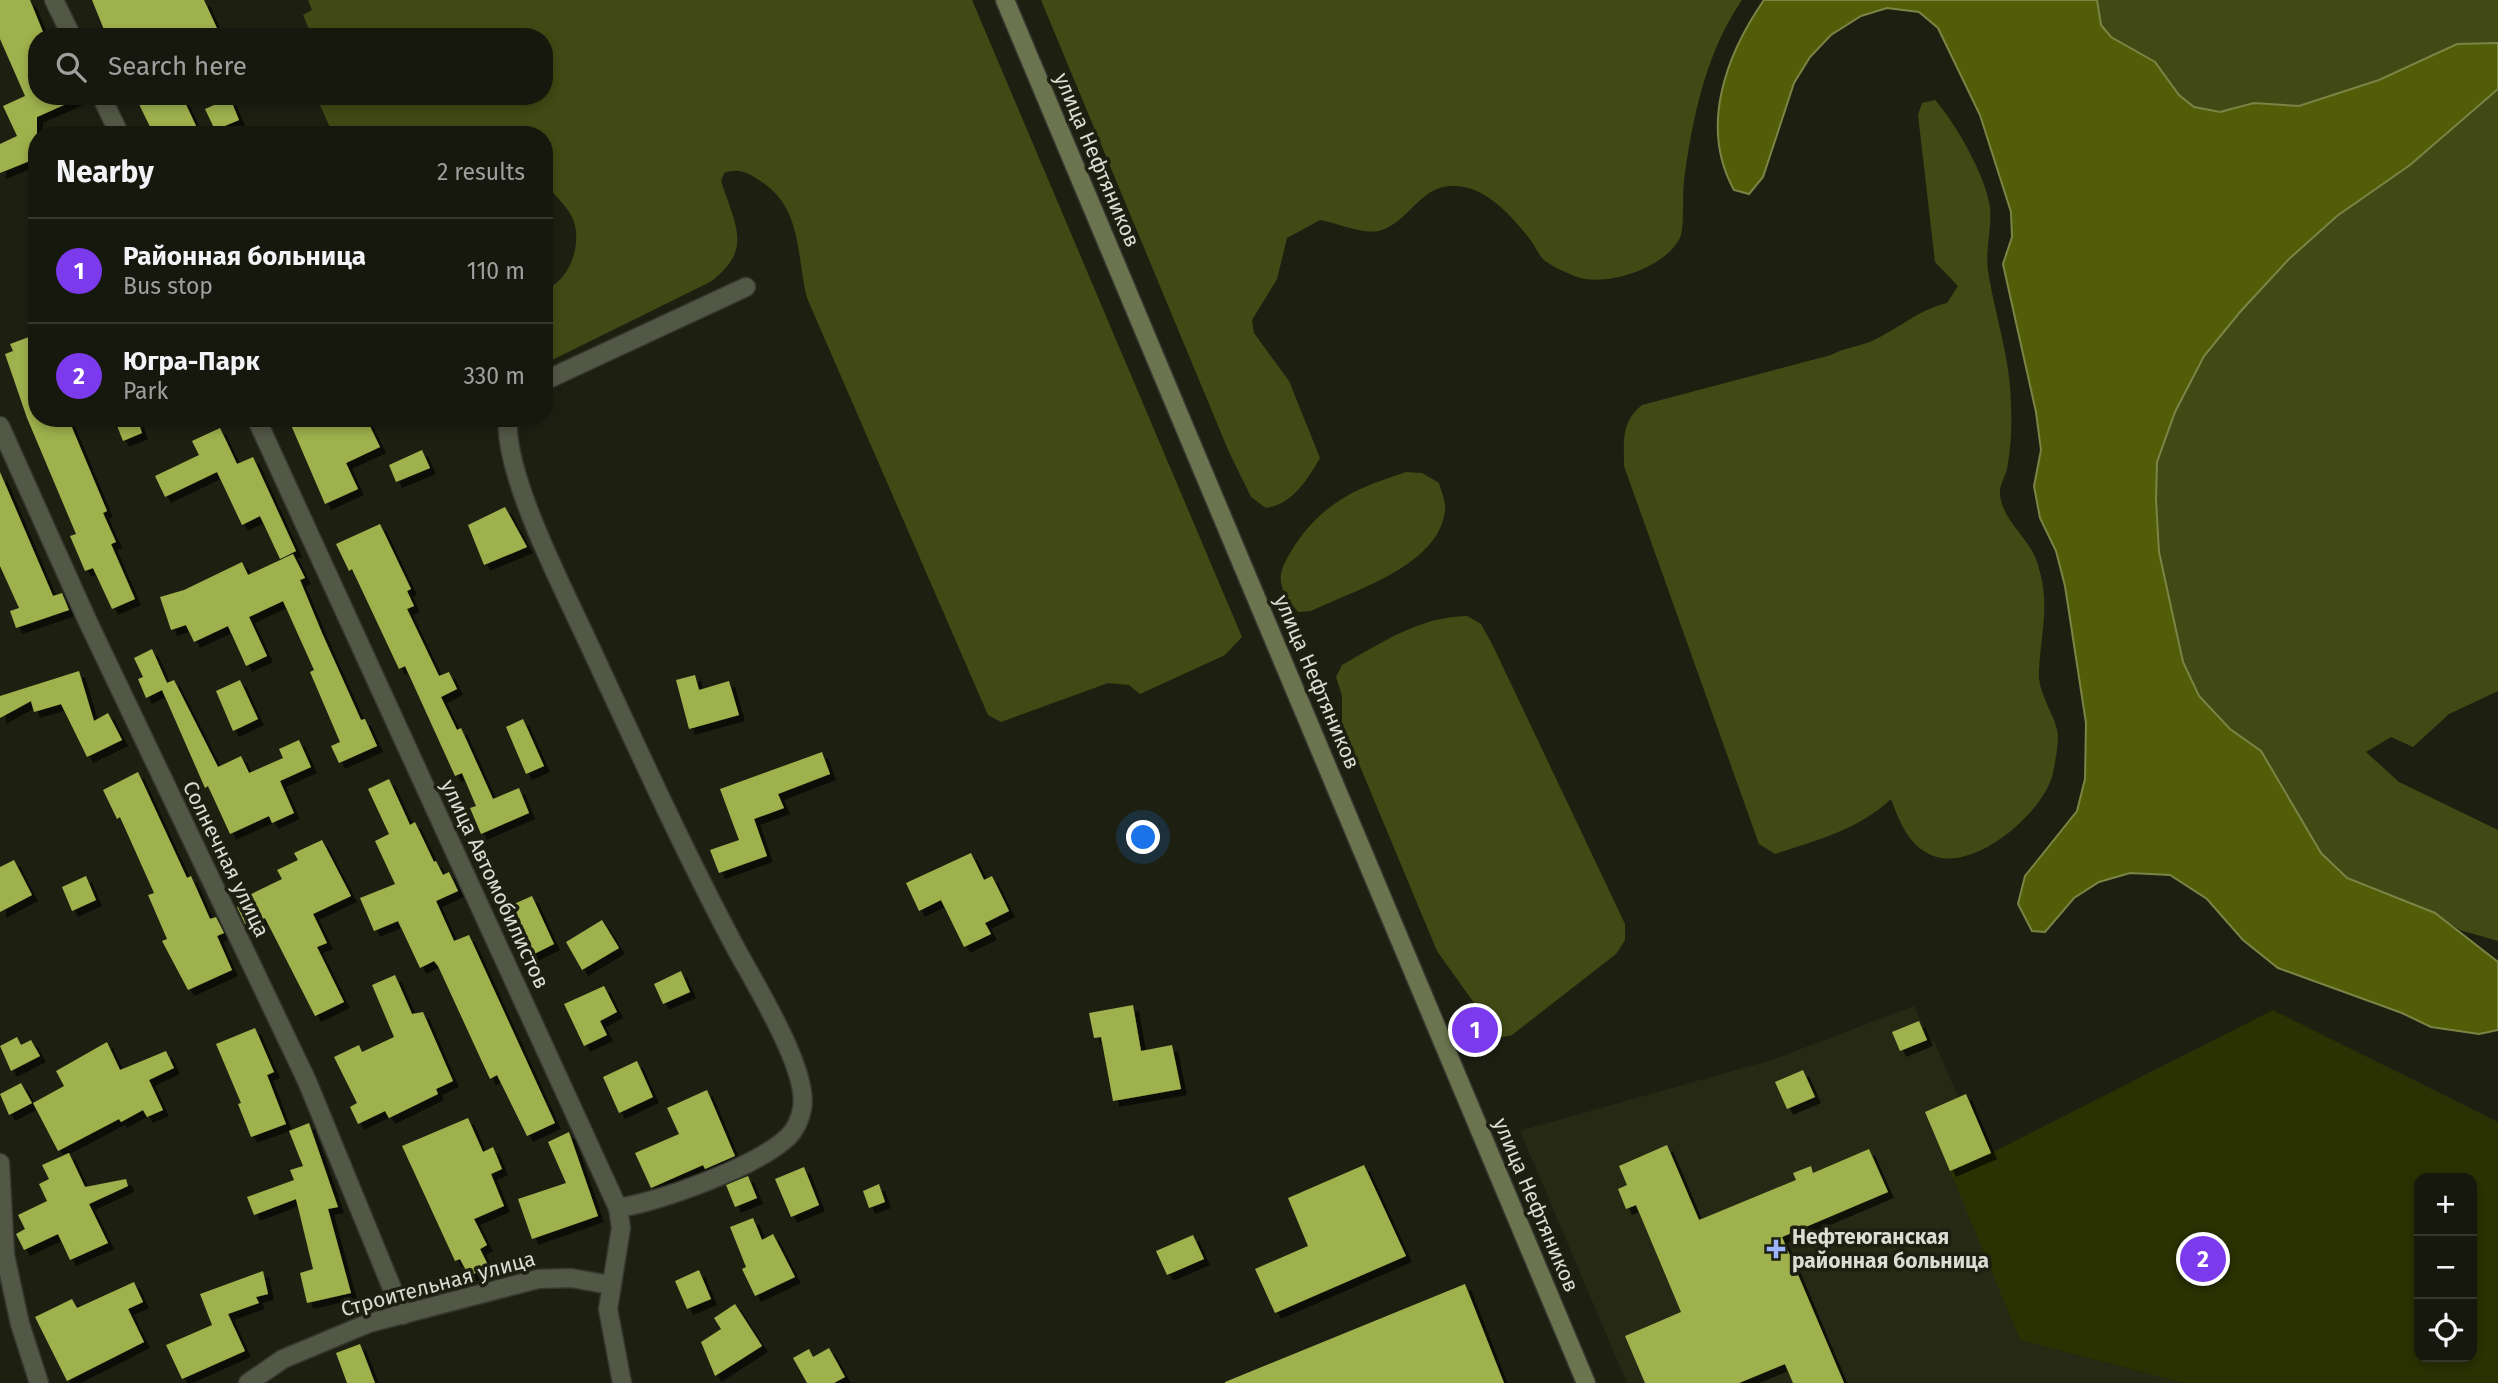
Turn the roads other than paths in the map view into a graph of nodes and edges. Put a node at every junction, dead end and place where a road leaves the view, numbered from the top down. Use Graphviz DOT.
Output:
graph roads {
  1 [pos="54,0"];
  2 [pos="1005,0"];
  3 [pos="68,28"];
  4 [pos="105,105"];
  5 [pos="116,126"];
  6 [pos="747,287"];
  7 [pos="553,377"];
  8 [pos="0,426"];
  9 [pos="260,427"];
  10 [pos="508,427"];
  11 [pos="0,1163"];
  12 [pos="618,1208"];
  13 [pos="610,1285"];
  14 [pos="403,1315"];
  15 [pos="39,1383"];
  16 [pos="248,1383"];
  17 [pos="622,1383"];
  18 [pos="1586,1383"];
  1 -- 3 [label="street"];
  2 -- 18 [label="street, улица Нефтяников"];
  4 -- 5 [label="street"];
  6 -- 7 [label="street"];
  8 -- 14 [label="street, Солнечная улица"];
  9 -- 12 [label="street, улица Автомобилистов"];
  10 -- 12 [label="street"];
  11 -- 15 [label="street"];
  12 -- 13 [label="street, улица Автомобилистов"];
  13 -- 14 [label="street, Строительная улица"];
  13 -- 17 [label="street, улица Автомобилистов"];
  14 -- 16 [label="street, Строительная улица"];
}
